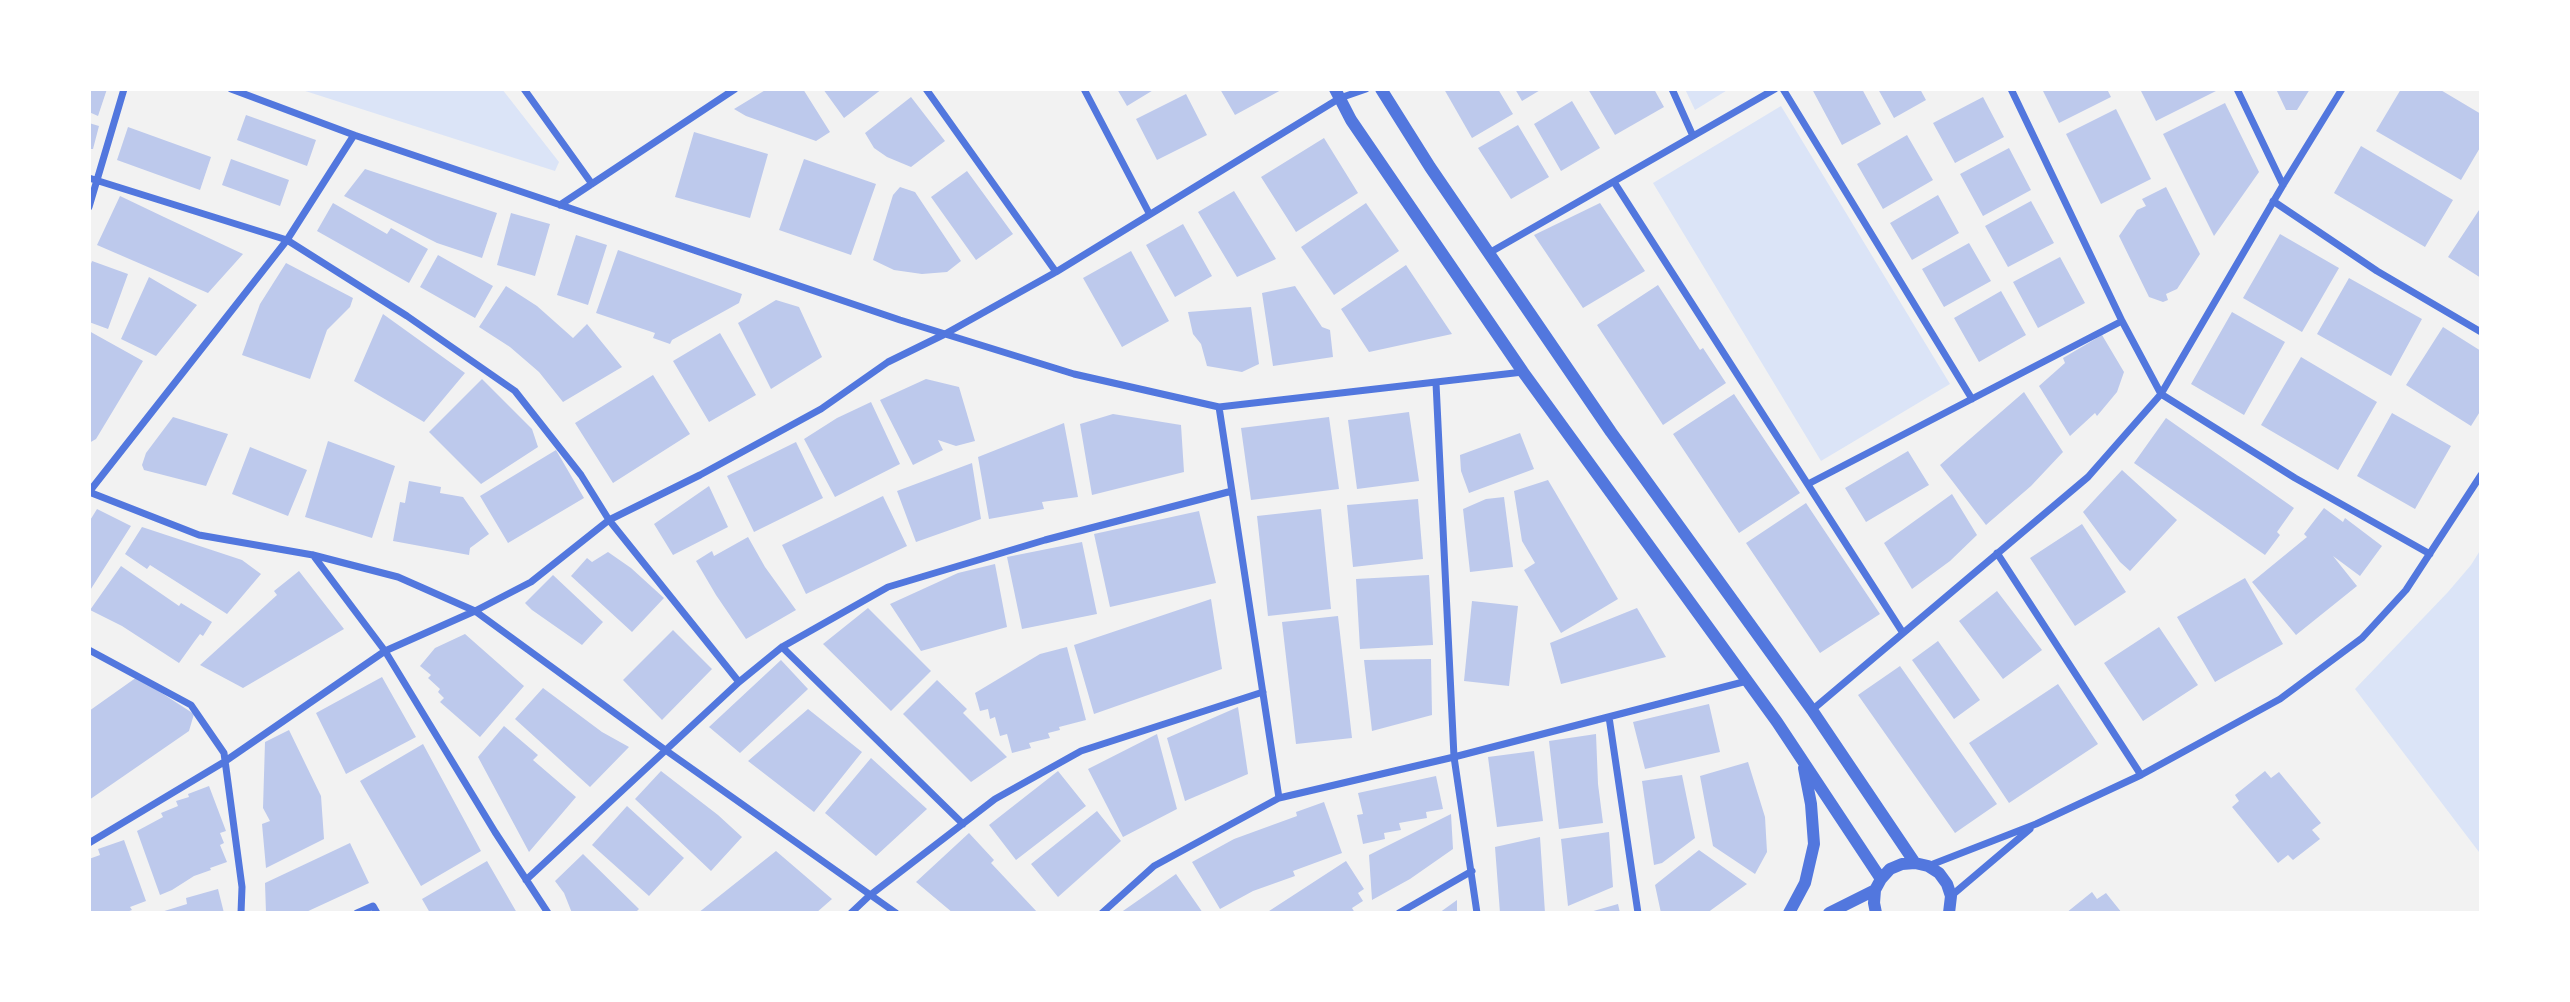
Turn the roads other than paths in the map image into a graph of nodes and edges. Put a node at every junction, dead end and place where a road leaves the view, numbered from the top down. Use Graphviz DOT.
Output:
graph roads {
  1 [pos="124,89"];
  2 [pos="231,89"];
  3 [pos="524,89"];
  4 [pos="735,89"];
  5 [pos="926,89"];
  6 [pos="1084,89"];
  7 [pos="1366,89"];
  8 [pos="1381,89"];
  9 [pos="1672,89"];
  10 [pos="1774,89"];
  11 [pos="1783,89"];
  12 [pos="2011,89"];
  13 [pos="2237,89"];
  14 [pos="2342,89"];
  15 [pos="1337,94"];
  16 [pos="354,135"];
  17 [pos="1693,136"];
  18 [pos="89,178"];
  19 [pos="99,179"];
  20 [pos="1614,181"];
  21 [pos="592,184"];
  22 [pos="2283,185"];
  23 [pos="2273,201"];
  24 [pos="560,205"];
  25 [pos="89,207"];
  26 [pos="1149,213"];
  27 [pos="287,240"];
  28 [pos="1489,253"];
  29 [pos="1056,272"];
  30 [pos="2122,321"];
  31 [pos="2481,332"];
  32 [pos="945,334"];
  33 [pos="1523,372"];
  34 [pos="1436,383"];
  35 [pos="2161,394"];
  36 [pos="1972,399"];
  37 [pos="1219,407"];
  38 [pos="2481,475"];
  39 [pos="1808,484"];
  40 [pos="1232,491"];
  41 [pos="89,492"];
  42 [pos="609,520"];
  43 [pos="1997,553"];
  44 [pos="2430,554"];
  45 [pos="313,555"];
  46 [pos="475,611"];
  47 [pos="1903,633"];
  48 [pos="782,647"];
  49 [pos="89,650"];
  50 [pos="385,651"];
  51 [pos="1747,681"];
  52 [pos="739,682"];
  53 [pos="1263,692"];
  54 [pos="1812,710"];
  55 [pos="1609,717"];
  56 [pos="664,749"];
  57 [pos="1454,757"];
  58 [pos="1802,760"];
  59 [pos="224,762"];
  60 [pos="2141,775"];
  61 [pos="1279,798"];
  62 [pos="963,824"];
  63 [pos="2036,824"];
  64 [pos="89,844"];
  65 [pos="1922,864"];
  66 [pos="1472,872"];
  67 [pos="527,880"];
  68 [pos="1878,884"];
  69 [pos="869,896"];
  70 [pos="1951,896"];
  71 [pos="1950,912"];
  72 [pos="241,913"];
  73 [pos="357,913"];
  74 [pos="377,913"];
  75 [pos="548,913"];
  76 [pos="851,913"];
  77 [pos="896,913"];
  78 [pos="1102,913"];
  79 [pos="1399,913"];
  80 [pos="1476,913"];
  81 [pos="1638,913"];
  82 [pos="1789,913"];
  83 [pos="1829,913"];
  84 [pos="1876,913"];
  1 -- 19 [label="street"];
  2 -- 16 [label="street"];
  3 -- 21 [label="street"];
  4 -- 21 [label="street"];
  5 -- 29 [label="street"];
  6 -- 26 [label="street"];
  7 -- 15 [label="street"];
  8 -- 28 [label="street"];
  9 -- 17 [label="street"];
  10 -- 17 [label="street"];
  11 -- 36 [label="street"];
  12 -- 30 [label="street"];
  13 -- 22 [label="street"];
  14 -- 22 [label="street"];
  15 -- 26 [label="street"];
  15 -- 33 [label="street"];
  16 -- 24 [label="street"];
  16 -- 27 [label="street"];
  17 -- 20 [label="street"];
  18 -- 19 [label="street"];
  19 -- 25 [label="street"];
  19 -- 27 [label="street"];
  20 -- 28 [label="street"];
  20 -- 39 [label="street"];
  21 -- 24 [label="street"];
  22 -- 23 [label="street"];
  23 -- 31 [label="street"];
  23 -- 35 [label="street"];
  24 -- 32 [label="street"];
  26 -- 29 [label="street"];
  27 -- 41 [label="street"];
  27 -- 42 [label="street"];
  28 -- 54 [label="street"];
  29 -- 32 [label="street"];
  30 -- 35 [label="street"];
  30 -- 36 [label="street"];
  32 -- 37 [label="street"];
  32 -- 42 [label="street"];
  33 -- 34 [label="street"];
  33 -- 51 [label="street"];
  34 -- 37 [label="street"];
  34 -- 57 [label="street"];
  35 -- 43 [label="street"];
  35 -- 44 [label="street"];
  36 -- 39 [label="street"];
  37 -- 40 [label="street"];
  38 -- 44 [label="street"];
  39 -- 47 [label="street"];
  40 -- 48 [label="street"];
  40 -- 53 [label="street"];
  41 -- 45 [label="street"];
  42 -- 46 [label="street"];
  42 -- 52 [label="street"];
  43 -- 47 [label="street"];
  43 -- 60 [label="street"];
  44 -- 60 [label="street"];
  45 -- 46 [label="street"];
  45 -- 50 [label="street"];
  46 -- 50 [label="street"];
  46 -- 56 [label="street"];
  47 -- 54 [label="street"];
  48 -- 52 [label="street"];
  48 -- 62 [label="street"];
  49 -- 59 [label="street"];
  50 -- 59 [label="street"];
  50 -- 67 [label="street"];
  51 -- 55 [label="street"];
  51 -- 58 [label="street"];
  52 -- 56 [label="street"];
  53 -- 61 [label="street"];
  53 -- 62 [label="street"];
  54 -- 65 [label="street"];
  55 -- 57 [label="street"];
  55 -- 81 [label="street"];
  56 -- 67 [label="street"];
  56 -- 69 [label="street"];
  57 -- 61 [label="street"];
  57 -- 66 [label="street"];
  58 -- 68 [label="street"];
  58 -- 82 [label="street"];
  59 -- 64 [label="street"];
  59 -- 72 [label="street"];
  60 -- 63 [label="street"];
  61 -- 78 [label="street"];
  62 -- 69 [label="street"];
  63 -- 65 [label="street"];
  63 -- 70 [label="street"];
  65 -- 68 [label="street"];
  65 -- 70 [label="street"];
  66 -- 79 [label="street"];
  66 -- 80 [label="street"];
  67 -- 75 [label="street"];
  68 -- 83 [label="street"];
  68 -- 84 [label="street"];
  69 -- 76 [label="street"];
  69 -- 77 [label="street"];
  70 -- 71 [label="street"];
  73 -- 74 [label="street"];
}
